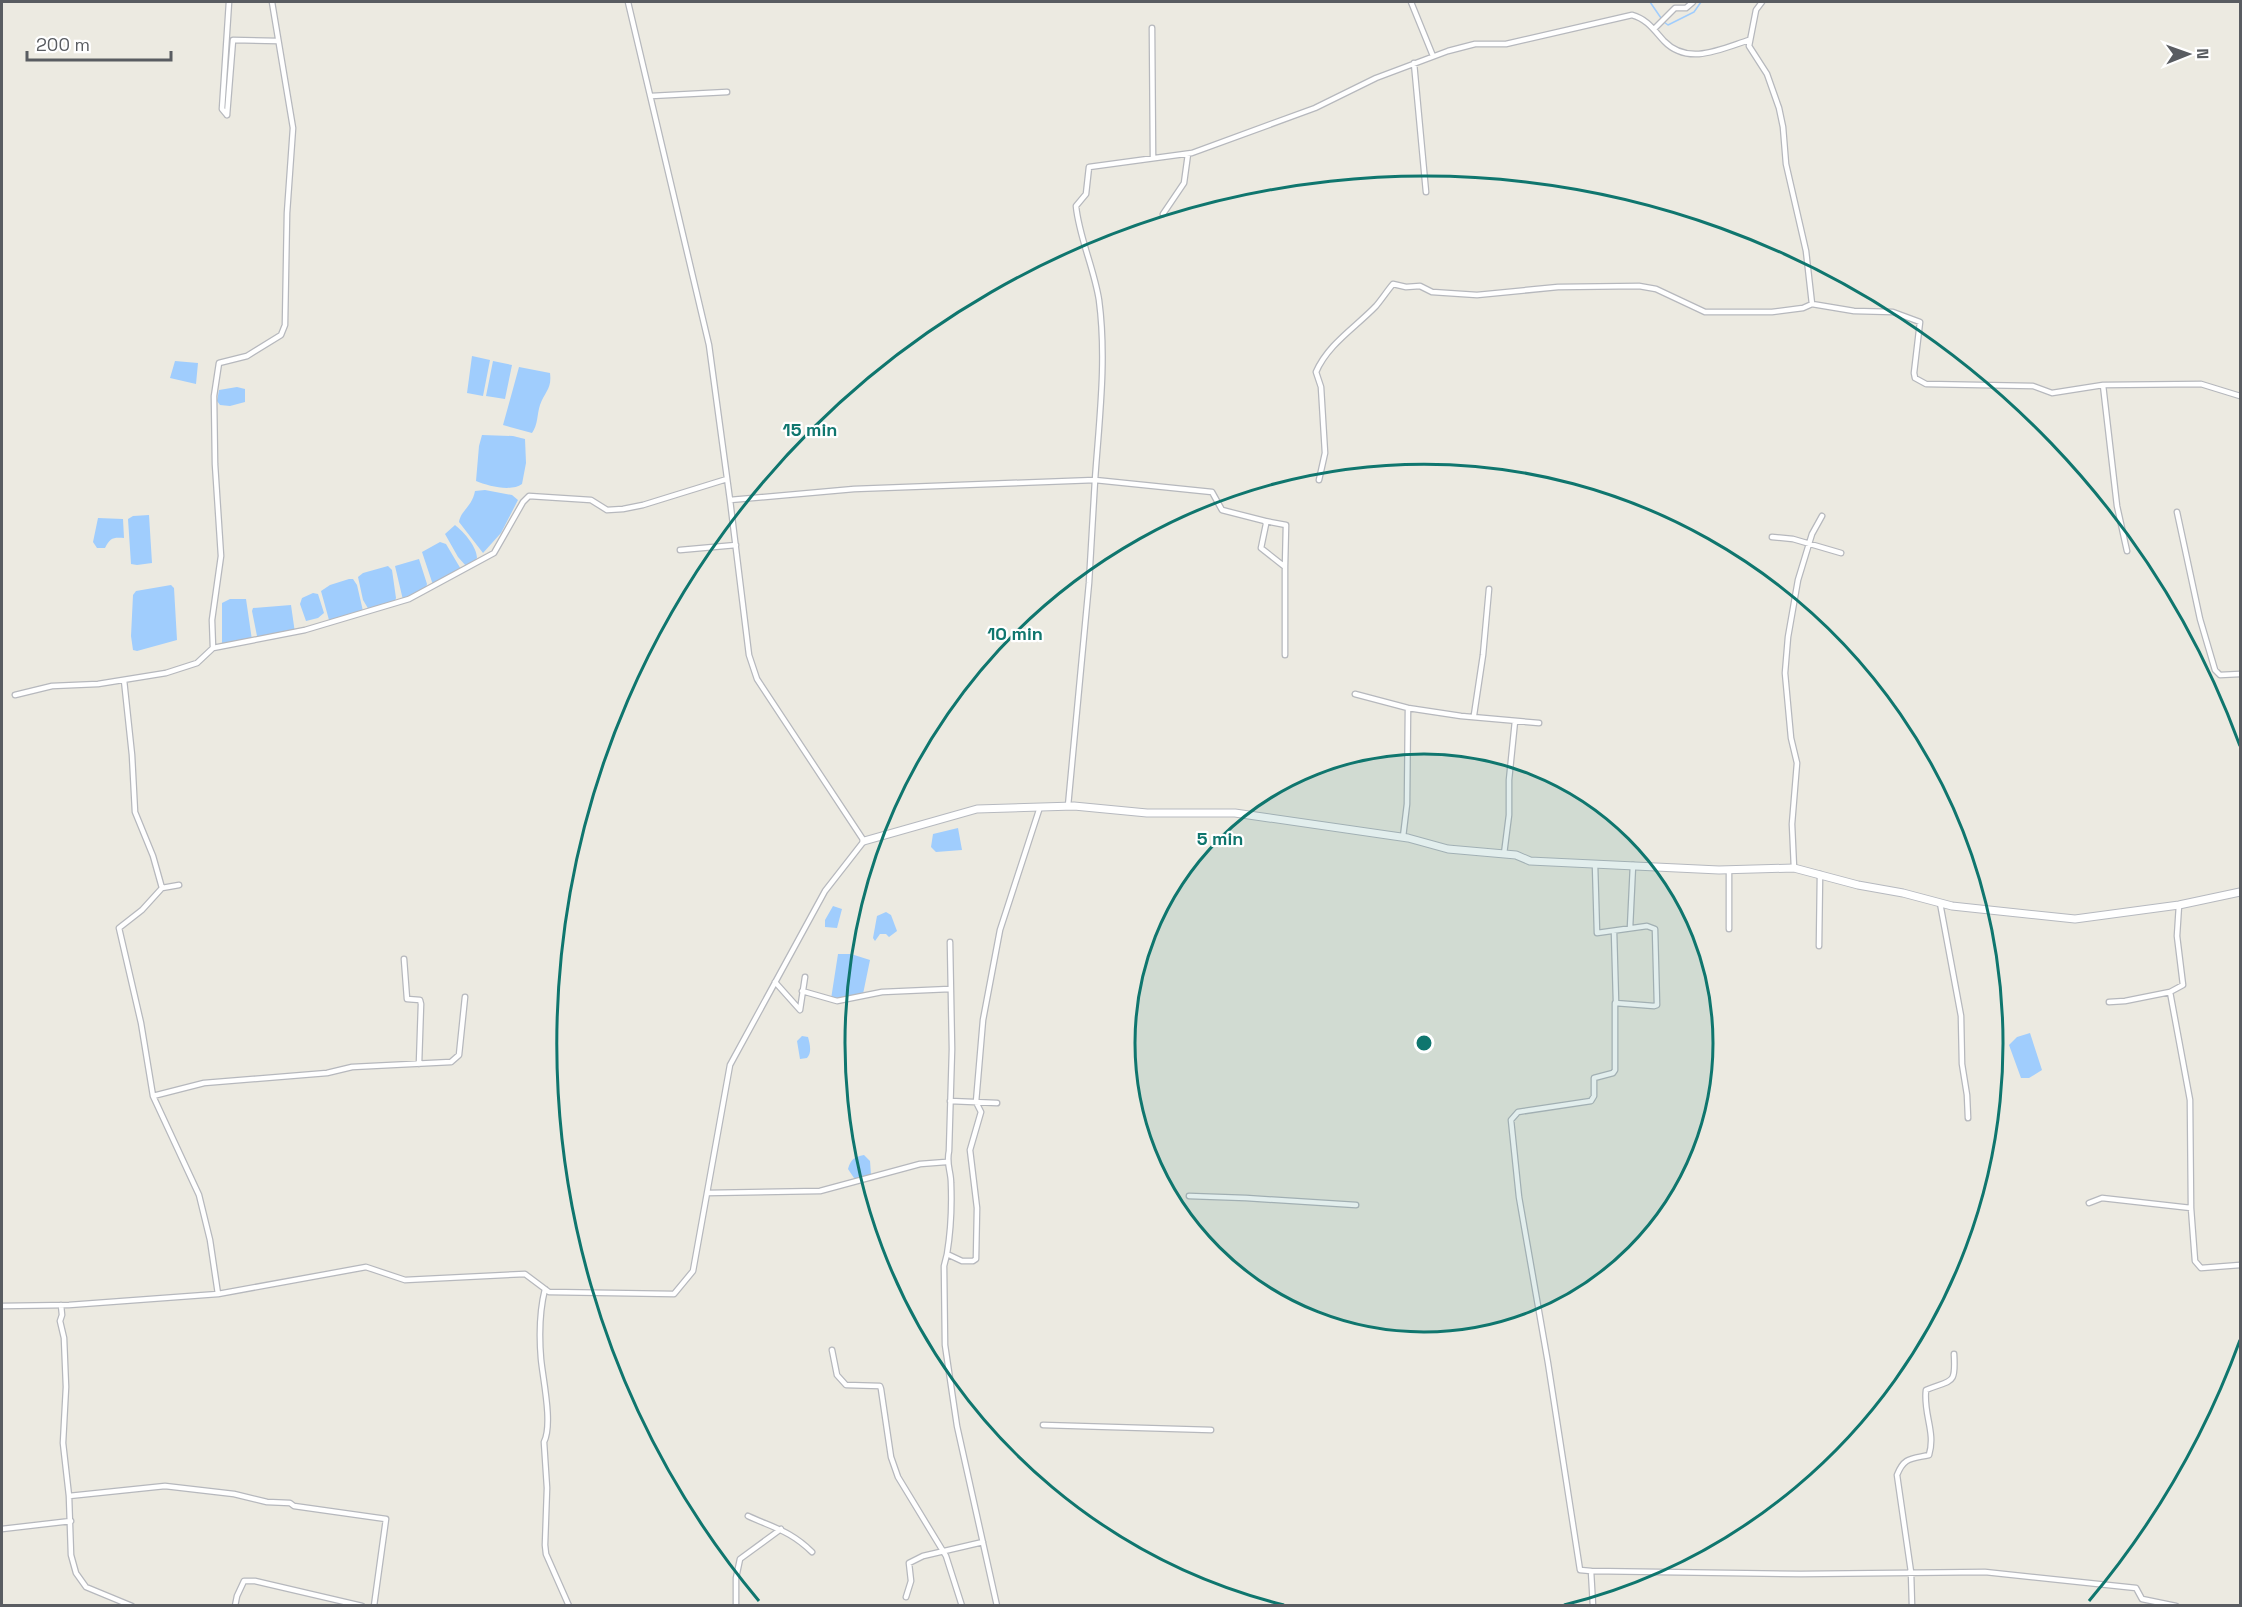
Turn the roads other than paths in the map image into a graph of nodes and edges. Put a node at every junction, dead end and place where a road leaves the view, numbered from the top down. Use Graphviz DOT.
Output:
graph roads {
  1 [pos="229,2"];
  2 [pos="272,2"];
  3 [pos="628,2"];
  4 [pos="1411,2"];
  5 [pos="1693,2"];
  6 [pos="1762,2"];
  7 [pos="1152,28"];
  8 [pos="1654,29"];
  9 [pos="1749,40"];
  10 [pos="278,41"];
  11 [pos="1433,56"];
  12 [pos="1414,63"];
  13 [pos="727,92"];
  14 [pos="651,96"];
  15 [pos="1188,153"];
  16 [pos="1153,157"];
  17 [pos="1426,192"];
  18 [pos="1163,214"];
  19 [pos="1812,304"];
  20 [pos="2103,385"];
  21 [pos="2241,396"];
  22 [pos="727,478"];
  23 [pos="1095,480"];
  24 [pos="1319,480"];
  25 [pos="730,500"];
  26 [pos="2177,512"];
  27 [pos="1822,516"];
  28 [pos="1265,521"];
  29 [pos="1772,537"];
  30 [pos="1809,544"];
  31 [pos="736,545"];
  32 [pos="680,550"];
  33 [pos="2127,551"];
  34 [pos="1841,553"];
  35 [pos="1285,567"];
  36 [pos="1489,590"];
  37 [pos="213,648"];
  38 [pos="1285,655"];
  39 [pos="2241,674"];
  40 [pos="124,680"];
  41 [pos="15,694"];
  42 [pos="1355,694"];
  43 [pos="1408,708"];
  44 [pos="1473,715"];
  45 [pos="1515,721"];
  46 [pos="1539,723"];
  47 [pos="1068,806"];
  48 [pos="1040,807"];
  49 [pos="1403,837"];
  50 [pos="864,841"];
  51 [pos="1503,854"];
  52 [pos="1595,864"];
  53 [pos="1633,865"];
  54 [pos="1794,868"];
  55 [pos="1729,870"];
  56 [pos="1820,874"];
  57 [pos="179,885"];
  58 [pos="162,888"];
  59 [pos="2241,892"];
  60 [pos="1940,903"];
  61 [pos="2179,905"];
  62 [pos="1630,928"];
  63 [pos="1729,929"];
  64 [pos="1614,931"];
  65 [pos="950,942"];
  66 [pos="1819,946"];
  67 [pos="404,959"];
  68 [pos="805,977"];
  69 [pos="775,982"];
  70 [pos="950,990"];
  71 [pos="802,991"];
  72 [pos="2170,992"];
  73 [pos="465,997"];
  74 [pos="1616,1002"];
  75 [pos="2109,1002"];
  76 [pos="419,1064"];
  77 [pos="153,1096"];
  78 [pos="950,1101"];
  79 [pos="976,1102"];
  80 [pos="997,1103"];
  81 [pos="1968,1118"];
  82 [pos="946,1162"];
  83 [pos="707,1193"];
  84 [pos="1189,1196"];
  85 [pos="2089,1203"];
  86 [pos="1356,1205"];
  87 [pos="2190,1208"];
  88 [pos="947,1254"];
  89 [pos="2241,1265"];
  90 [pos="545,1289"];
  91 [pos="218,1294"];
  92 [pos="61,1305"];
  93 [pos="2,1306"];
  94 [pos="832,1350"];
  95 [pos="1954,1354"];
  96 [pos="1043,1425"];
  97 [pos="1211,1430"];
  98 [pos="69,1496"];
  99 [pos="748,1516"];
  100 [pos="71,1521"];
  101 [pos="781,1528"];
  102 [pos="2,1529"];
  103 [pos="983,1542"];
  104 [pos="812,1552"];
  105 [pos="941,1552"];
  106 [pos="1591,1571"];
  107 [pos="1911,1572"];
  108 [pos="113,1597"];
  109 [pos="906,1597"];
  110 [pos="338,1603"];
  111 [pos="110,1605"];
  112 [pos="132,1605"];
  113 [pos="235,1605"];
  114 [pos="362,1605"];
  115 [pos="374,1605"];
  116 [pos="569,1605"];
  117 [pos="736,1605"];
  118 [pos="962,1605"];
  119 [pos="997,1605"];
  120 [pos="1593,1605"];
  121 [pos="1912,1605"];
  122 [pos="2176,1605"];
  1 -- 10 [label="street"];
  2 -- 10 [label="street"];
  3 -- 14 [label="street"];
  4 -- 11 [label="street"];
  5 -- 8 [label="street"];
  6 -- 9 [label="street"];
  7 -- 16 [label="street"];
  8 -- 9 [label="street"];
  8 -- 11 [label="street"];
  9 -- 19 [label="street"];
  10 -- 37 [label="street"];
  11 -- 12 [label="street"];
  12 -- 15 [label="street"];
  12 -- 17 [label="street"];
  13 -- 14 [label="street"];
  14 -- 22 [label="street"];
  15 -- 16 [label="street"];
  15 -- 18 [label="street"];
  16 -- 23 [label="street"];
  19 -- 20 [label="street"];
  19 -- 24 [label="street"];
  20 -- 21 [label="street"];
  20 -- 33 [label="street"];
  22 -- 25 [label="street"];
  22 -- 37 [label="street"];
  23 -- 25 [label="street"];
  23 -- 28 [label="street"];
  23 -- 47 [label="street"];
  25 -- 31 [label="street"];
  26 -- 39 [label="street"];
  27 -- 30 [label="street"];
  28 -- 35 [label="street"];
  28 -- 35 [label="street"];
  29 -- 30 [label="street"];
  30 -- 34 [label="street"];
  30 -- 54 [label="street"];
  31 -- 32 [label="street"];
  31 -- 50 [label="street"];
  35 -- 38 [label="street"];
  36 -- 44 [label="street"];
  37 -- 40 [label="street"];
  40 -- 41 [label="street"];
  40 -- 58 [label="street"];
  42 -- 43 [label="street"];
  43 -- 44 [label="street"];
  43 -- 49 [label="street"];
  44 -- 45 [label="street"];
  45 -- 46 [label="street"];
  45 -- 51 [label="street"];
  47 -- 48 [label="street"];
  47 -- 49 [label="street"];
  48 -- 50 [label="street"];
  48 -- 79 [label="street"];
  49 -- 51 [label="street"];
  50 -- 69 [label="street"];
  51 -- 52 [label="street"];
  52 -- 53 [label="street"];
  52 -- 64 [label="street"];
  53 -- 55 [label="street"];
  53 -- 62 [label="street"];
  54 -- 55 [label="street"];
  54 -- 56 [label="street"];
  55 -- 63 [label="street"];
  56 -- 60 [label="street"];
  56 -- 66 [label="street"];
  57 -- 58 [label="street"];
  58 -- 77 [label="street"];
  59 -- 61 [label="street"];
  60 -- 61 [label="street"];
  60 -- 81 [label="street"];
  61 -- 72 [label="street"];
  62 -- 64 [label="street"];
  62 -- 74 [label="street"];
  64 -- 74 [label="street"];
  65 -- 70 [label="street"];
  67 -- 76 [label="street"];
  68 -- 71 [label="street"];
  69 -- 71 [label="street"];
  69 -- 83 [label="street"];
  70 -- 71 [label="street"];
  70 -- 78 [label="street"];
  72 -- 75 [label="street"];
  72 -- 87 [label="street"];
  73 -- 76 [label="street"];
  74 -- 106 [label="street"];
  76 -- 77 [label="street"];
  77 -- 91 [label="street"];
  78 -- 79 [label="street"];
  78 -- 82 [label="street"];
  79 -- 80 [label="street"];
  79 -- 88 [label="street"];
  82 -- 83 [label="street"];
  82 -- 88 [label="street"];
  83 -- 90 [label="street"];
  84 -- 86 [label="street"];
  85 -- 87 [label="street"];
  87 -- 89 [label="street"];
  88 -- 103 [label="street"];
  90 -- 91 [label="street"];
  90 -- 116 [label="street"];
  91 -- 92 [label="street"];
  92 -- 93 [label="street"];
  92 -- 98 [label="street"];
  94 -- 105 [label="street"];
  95 -- 107 [label="street"];
  96 -- 97 [label="street"];
  98 -- 100 [label="street"];
  98 -- 115 [label="street"];
  99 -- 101 [label="street"];
  100 -- 102 [label="street"];
  100 -- 108 [label="street"];
  101 -- 104 [label="street"];
  101 -- 117 [label="street"];
  103 -- 105 [label="street"];
  103 -- 119 [label="street"];
  105 -- 109 [label="street"];
  105 -- 118 [label="street"];
  106 -- 107 [label="street"];
  106 -- 120 [label="street"];
  107 -- 121 [label="street"];
  107 -- 122 [label="street"];
  108 -- 111 [label="street"];
  108 -- 112 [label="street"];
  110 -- 113 [label="street"];
  110 -- 114 [label="street"];
}
